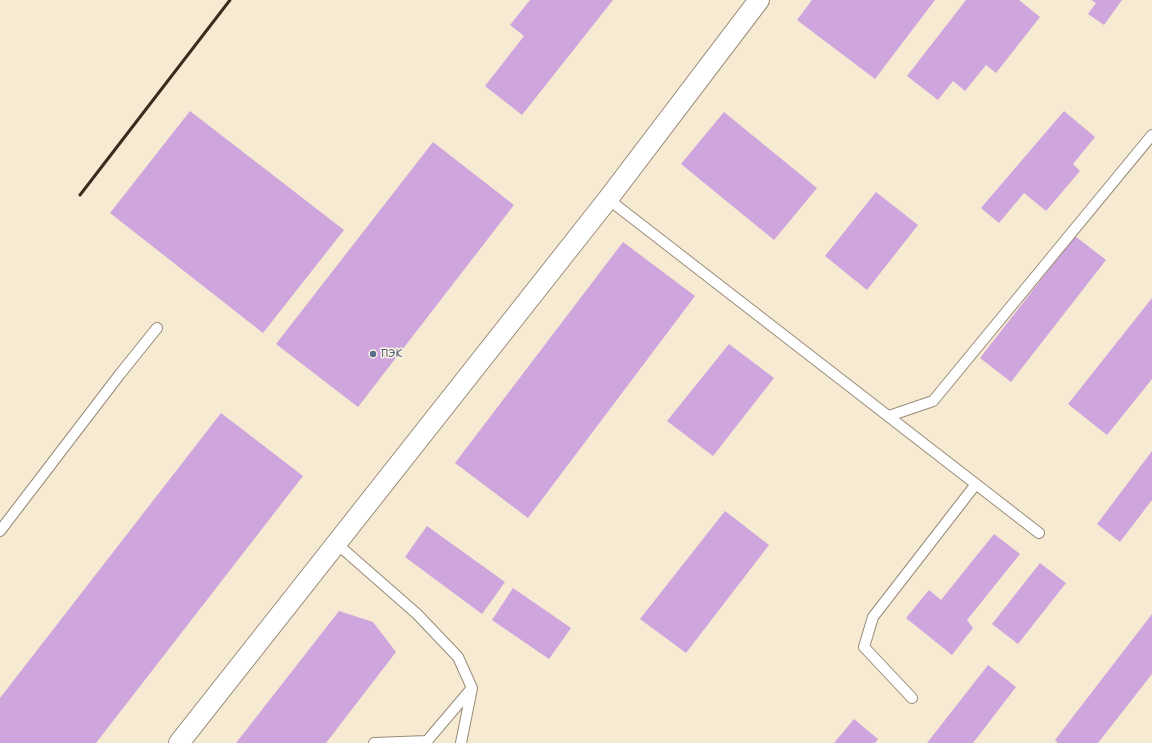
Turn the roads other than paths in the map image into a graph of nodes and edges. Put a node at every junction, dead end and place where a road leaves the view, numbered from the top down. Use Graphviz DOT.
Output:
graph roads {
  1 [pos="759,0"];
  2 [pos="1152,135"];
  3 [pos="608,199"];
  4 [pos="157,328"];
  5 [pos="888,416"];
  6 [pos="976,484"];
  7 [pos="0,531"];
  8 [pos="1039,533"];
  9 [pos="336,543"];
  10 [pos="472,688"];
  11 [pos="912,698"];
  12 [pos="179,743"];
  13 [pos="374,743"];
  14 [pos="461,743"];
  1 -- 3 [label="street"];
  2 -- 5 [label="lane"];
  3 -- 5 [label="lane"];
  3 -- 9 [label="street"];
  4 -- 7 [label="lane"];
  5 -- 6 [label="lane"];
  6 -- 8 [label="lane"];
  6 -- 11 [label="lane"];
  9 -- 10 [label="lane"];
  9 -- 12 [label="street"];
  10 -- 13 [label="lane"];
  10 -- 14 [label="lane"];
}
